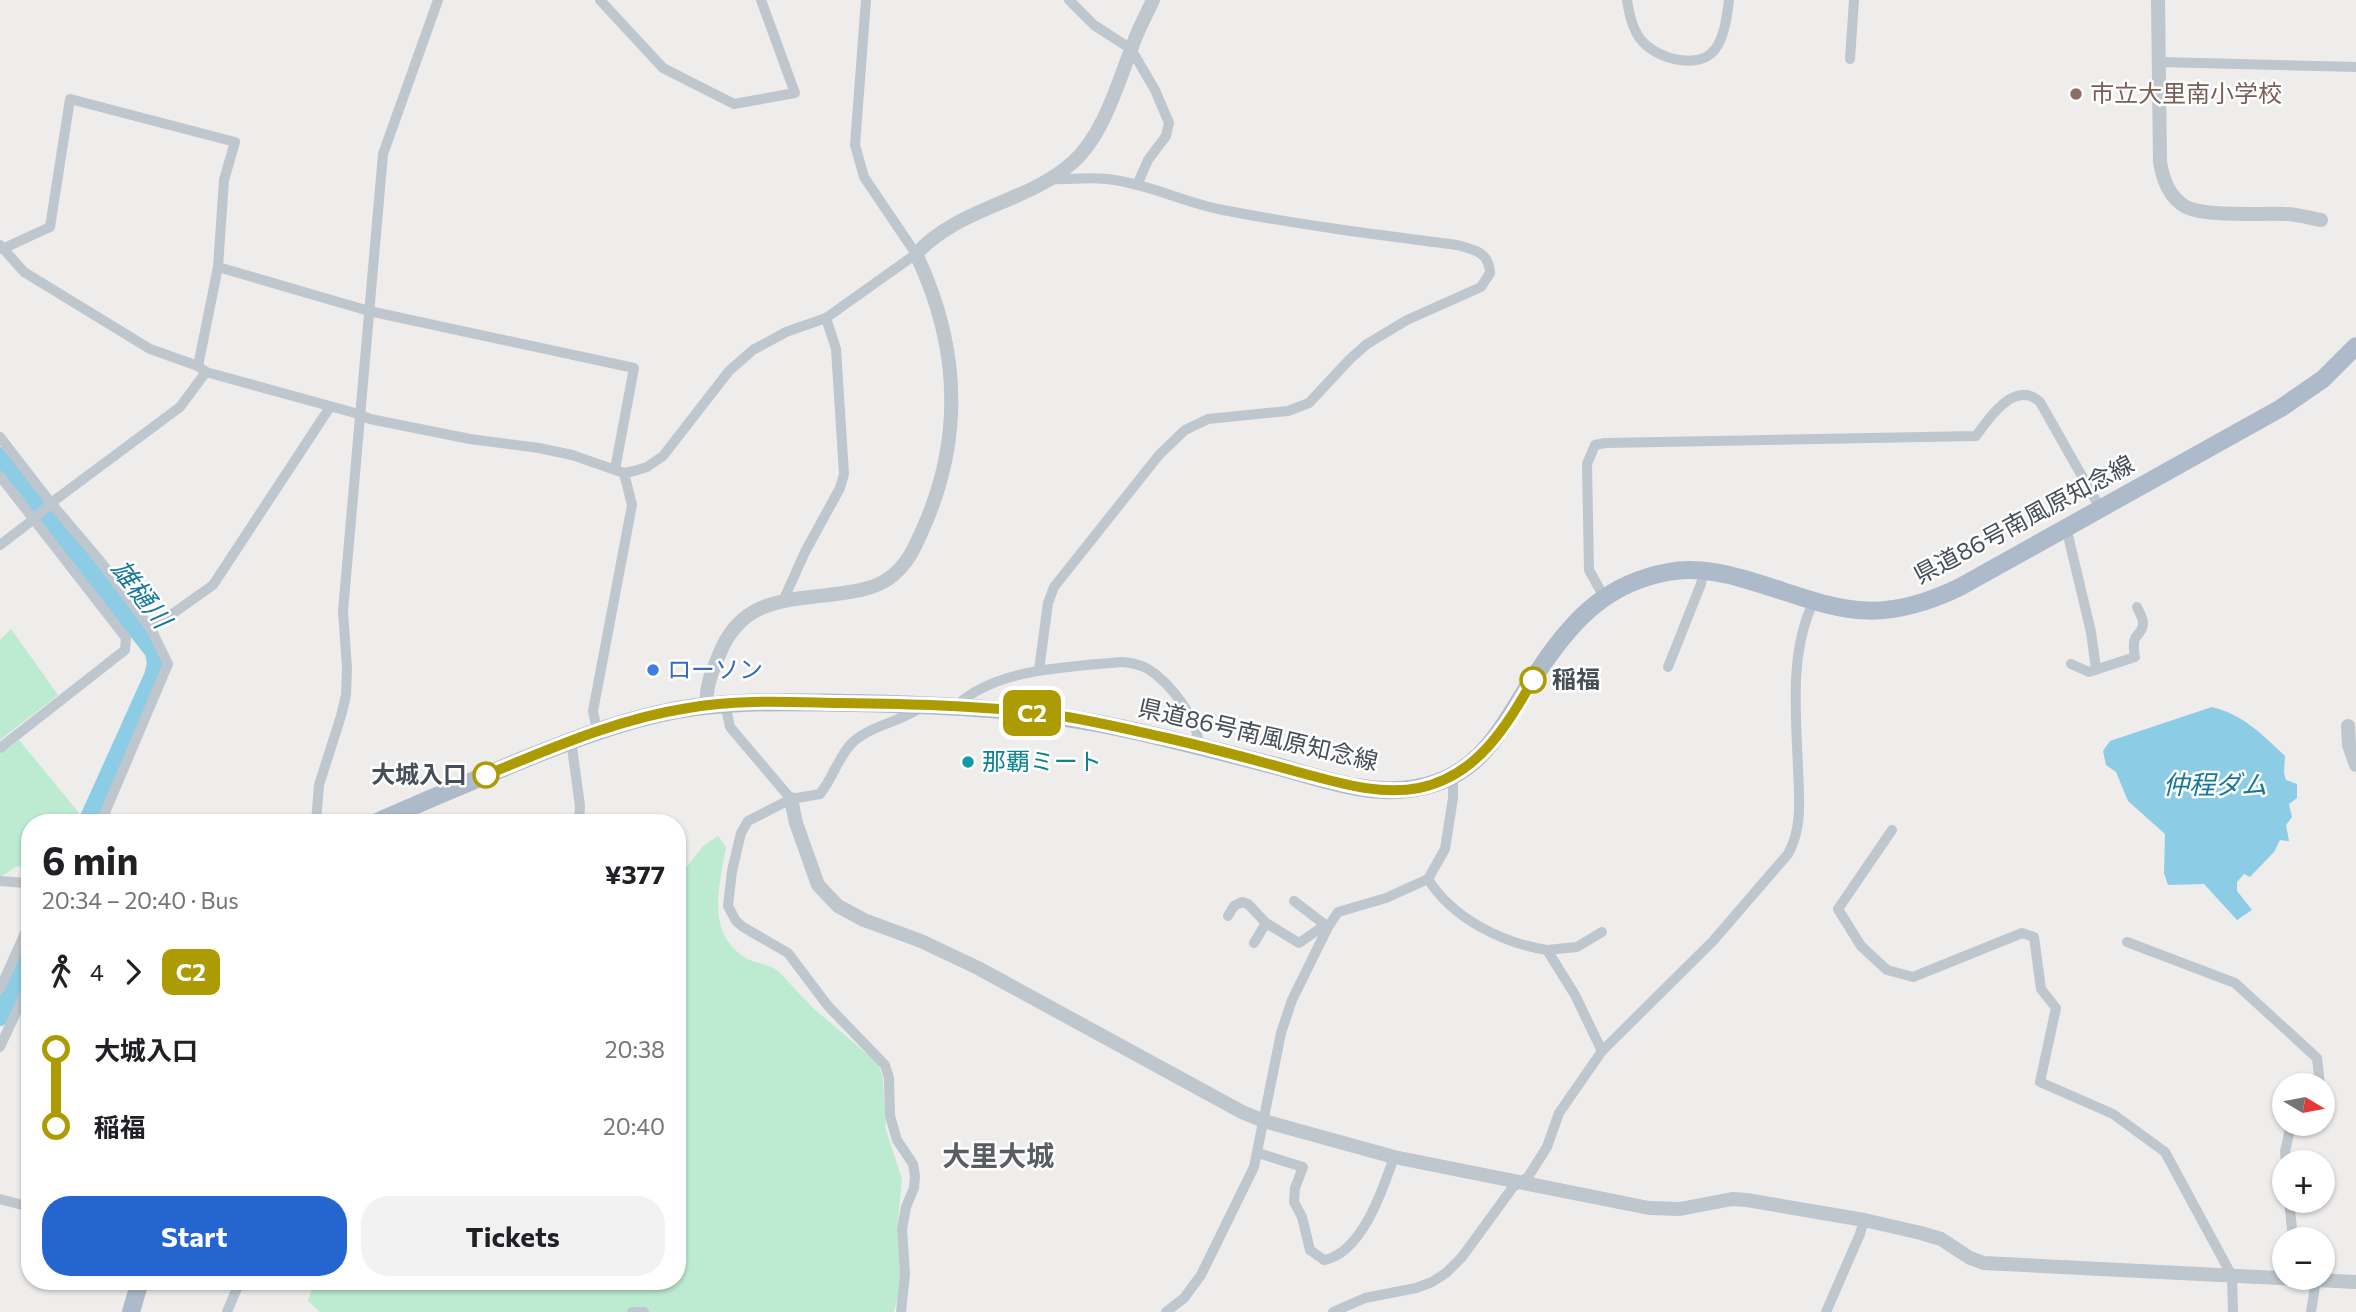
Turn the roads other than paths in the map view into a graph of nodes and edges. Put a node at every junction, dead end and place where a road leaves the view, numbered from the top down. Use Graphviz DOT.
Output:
graph roads {
  1 [pos="438,0"];
  2 [pos="600,0"];
  3 [pos="761,0"];
  4 [pos="866,0"];
  5 [pos="1069,0"];
  6 [pos="1153,0"];
  7 [pos="1626,0"];
  8 [pos="1729,0"];
  9 [pos="1854,0"];
  10 [pos="2158,0"];
  11 [pos="1131,49"];
  12 [pos="1850,59"];
  13 [pos="2160,62"];
  14 [pos="2356,66"];
  15 [pos="1050,179"];
  16 [pos="1137,184"];
  17 [pos="2321,220"];
  18 [pos="1,247"];
  19 [pos="916,254"];
  20 [pos="218,267"];
  21 [pos="369,311"];
  22 [pos="827,318"];
  23 [pos="2356,346"];
  24 [pos="202,369"];
  25 [pos="330,407"];
  26 [pos="361,416"];
  27 [pos="0,437"];
  28 [pos="620,471"];
  29 [pos="0,476"];
  30 [pos="50,504"];
  31 [pos="2099,508"];
  32 [pos="36,517"];
  33 [pos="2066,527"];
  34 [pos="0,545"];
  35 [pos="1704,570"];
  36 [pos="1604,597"];
  37 [pos="783,601"];
  38 [pos="1814,601"];
  39 [pos="2137,607"];
  40 [pos="152,629"];
  41 [pos="2071,664"];
  42 [pos="1668,667"];
  43 [pos="2096,669"];
  44 [pos="1039,670"];
  45 [pos="725,704"];
  46 [pos="706,706"];
  47 [pos="923,706"];
  48 [pos="956,706"];
  49 [pos="2348,726"];
  50 [pos="597,730"];
  51 [pos="571,740"];
  52 [pos="1198,746"];
  53 [pos="0,748"];
  54 [pos="2356,765"];
  55 [pos="1453,777"];
  56 [pos="790,799"];
  57 [pos="104,814"];
  58 [pos="317,814"];
  59 [pos="396,814"];
  60 [pos="580,814"];
  61 [pos="1892,830"];
  62 [pos="1429,879"];
  63 [pos="0,881"];
  64 [pos="21,882"];
  65 [pos="1294,901"];
  66 [pos="1228,916"];
  67 [pos="1266,923"];
  68 [pos="1326,926"];
  69 [pos="1602,932"];
  70 [pos="21,942"];
  71 [pos="2127,942"];
  72 [pos="1254,943"];
  73 [pos="1547,950"];
  74 [pos="0,989"];
  75 [pos="21,1002"];
  76 [pos="0,1047"];
  77 [pos="1602,1051"];
  78 [pos="2319,1073"];
  79 [pos="1264,1121"];
  80 [pos="1258,1153"];
  81 [pos="1394,1157"];
  82 [pos="1520,1182"];
  83 [pos="0,1199"];
  84 [pos="21,1205"];
  85 [pos="1864,1220"];
  86 [pos="2232,1276"];
  87 [pos="2272,1277"];
  88 [pos="2335,1280"];
  89 [pos="2354,1280"];
  90 [pos="137,1290"];
  91 [pos="236,1290"];
  92 [pos="2314,1290"];
  93 [pos="131,1312"];
  94 [pos="227,1312"];
  95 [pos="632,1312"];
  96 [pos="644,1312"];
  97 [pos="901,1312"];
  98 [pos="1166,1312"];
  99 [pos="1334,1312"];
  100 [pos="1826,1312"];
  101 [pos="2233,1312"];
  102 [pos="2311,1312"];
  1 -- 21 [label="street"];
  2 -- 3 [label="street"];
  4 -- 19 [label="street"];
  5 -- 11 [label="street"];
  6 -- 11 [label="street"];
  7 -- 8 [label="street"];
  9 -- 12 [label="street"];
  10 -- 13 [label="street"];
  11 -- 15 [label="street"];
  11 -- 16 [label="street"];
  13 -- 14 [label="street"];
  13 -- 17 [label="street"];
  15 -- 16 [label="street"];
  15 -- 19 [label="street"];
  16 -- 44 [label="street"];
  18 -- 20 [label="street"];
  18 -- 24 [label="street"];
  19 -- 22 [label="street"];
  19 -- 37 [label="street"];
  20 -- 21 [label="street"];
  20 -- 24 [label="street"];
  21 -- 26 [label="street"];
  21 -- 28 [label="street"];
  22 -- 28 [label="street"];
  22 -- 37 [label="street"];
  23 -- 31 [label="main road, 県道86号南風原知念線"];
  24 -- 25 [label="street"];
  24 -- 30 [label="street"];
  25 -- 26 [label="street"];
  25 -- 40 [label="street"];
  26 -- 28 [label="street"];
  26 -- 58 [label="street"];
  27 -- 30 [label="street"];
  28 -- 50 [label="street"];
  29 -- 32 [label="street"];
  30 -- 32 [label="street"];
  30 -- 40 [label="street"];
  31 -- 33 [label="main road, 県道86号南風原知念線"];
  31 -- 36 [label="street"];
  32 -- 34 [label="street"];
  32 -- 53 [label="street"];
  33 -- 38 [label="main road, 県道86号南風原知念線"];
  33 -- 43 [label="street"];
  35 -- 36 [label="main road, 県道86号南風原知念線"];
  35 -- 38 [label="main road, 県道86号南風原知念線"];
  35 -- 42 [label="street"];
  36 -- 55 [label="main road, 県道86号南風原知念線"];
  37 -- 46 [label="street"];
  38 -- 77 [label="street"];
  39 -- 43 [label="street"];
  40 -- 57 [label="street"];
  41 -- 43 [label="street"];
  44 -- 48 [label="street"];
  44 -- 52 [label="street"];
  45 -- 46 [label="main road, 県道86号南風原知念線"];
  45 -- 47 [label="main road, 県道86号南風原知念線"];
  45 -- 56 [label="street"];
  46 -- 50 [label="main road, 県道86号南風原知念線"];
  47 -- 48 [label="main road, 県道86号南風原知念線"];
  47 -- 56 [label="street"];
  48 -- 52 [label="main road, 県道86号南風原知念線"];
  49 -- 54 [label="street"];
  50 -- 51 [label="main road, 県道86号南風原知念線"];
  51 -- 59 [label="main road, 県道86号南風原知念線"];
  51 -- 60 [label="street"];
  52 -- 55 [label="main road, 県道86号南風原知念線"];
  55 -- 62 [label="street"];
  56 -- 79 [label="street"];
  56 -- 97 [label="street"];
  61 -- 86 [label="street"];
  62 -- 68 [label="street"];
  62 -- 73 [label="street"];
  63 -- 64 [label="street"];
  65 -- 68 [label="street"];
  66 -- 67 [label="street"];
  67 -- 68 [label="street"];
  67 -- 72 [label="street"];
  68 -- 79 [label="street"];
  69 -- 73 [label="street"];
  70 -- 74 [label="street"];
  71 -- 78 [label="street"];
  73 -- 77 [label="street"];
  75 -- 76 [label="street"];
  77 -- 82 [label="street"];
  79 -- 80 [label="street"];
  79 -- 81 [label="street"];
  80 -- 81 [label="street"];
  80 -- 98 [label="street"];
  81 -- 82 [label="street"];
  82 -- 85 [label="street"];
  82 -- 99 [label="street"];
  83 -- 84 [label="street"];
  85 -- 86 [label="street"];
  85 -- 100 [label="street"];
  86 -- 87 [label="street"];
  86 -- 101 [label="street"];
  88 -- 89 [label="street"];
  90 -- 93 [label="main road"];
  91 -- 94 [label="street"];
  92 -- 102 [label="street"];
  95 -- 96 [label="street"];
}
